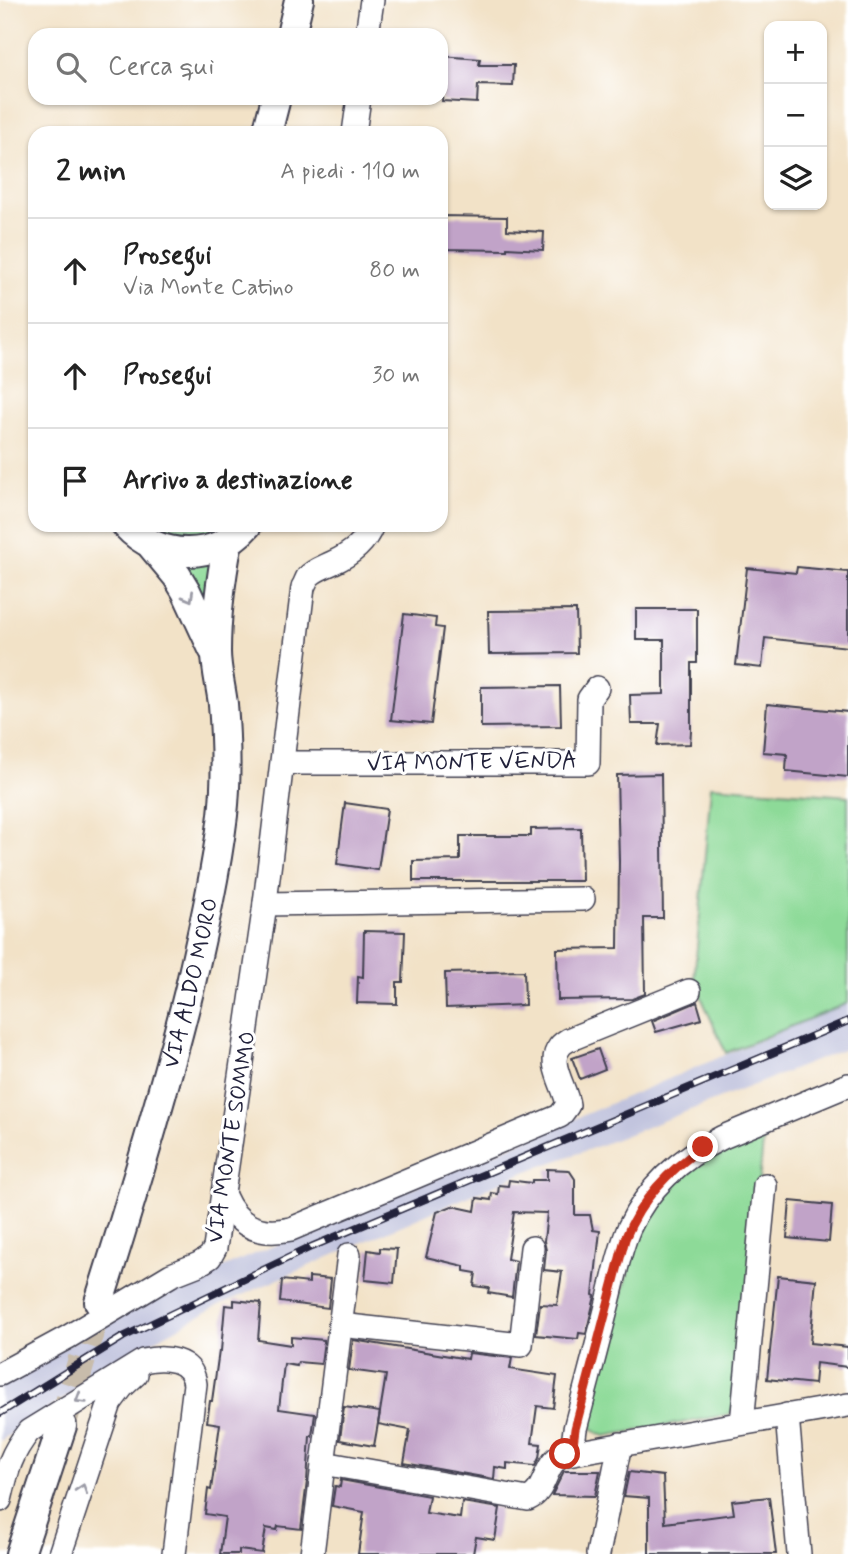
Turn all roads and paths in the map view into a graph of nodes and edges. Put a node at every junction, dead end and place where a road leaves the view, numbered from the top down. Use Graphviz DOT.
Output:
graph roads {
  1 [pos="299,0"];
  2 [pos="372,0"];
  3 [pos="293,28"];
  4 [pos="369,28"];
  5 [pos="274,105"];
  6 [pos="358,105"];
  7 [pos="269,126"];
  8 [pos="355,126"];
  9 [pos="132,532"];
  10 [pos="369,532"];
  11 [pos="237,533"];
  12 [pos="152,546"];
  13 [pos="216,654"];
  14 [pos="597,688"];
  15 [pos="283,763"];
  16 [pos="583,899"];
  17 [pos="265,904"];
  18 [pos="689,991"];
  19 [pos="848,1085"];
  20 [pos="765,1185"];
  21 [pos="224,1196"];
  22 [pos="533,1248"];
  23 [pos="349,1255"];
  24 [pos="99,1302"];
  25 [pos="340,1325"];
  26 [pos="163,1358"];
  27 [pos="0,1374"];
  28 [pos="848,1405"];
  29 [pos="787,1415"];
  30 [pos="741,1423"];
  31 [pos="62,1426"];
  32 [pos="620,1444"];
  33 [pos="572,1452"];
  34 [pos="323,1463"];
  35 [pos="0,1500"];
  36 [pos="20,1554"];
  37 [pos="60,1554"];
  38 [pos="174,1554"];
  39 [pos="312,1554"];
  40 [pos="598,1554"];
  41 [pos="799,1554"];
  1 -- 3 [label="main road"];
  2 -- 4 [label="street"];
  5 -- 7 [label="main road"];
  6 -- 8 [label="street"];
  9 -- 12 [label="main road, VIA ALDO MORO"];
  10 -- 15 [label="street, VIA MONTE SOMMO"];
  11 -- 12 [label="main road"];
  11 -- 13 [label="main road, VIA ALDO MORO"];
  12 -- 13 [label="main road, VIA ALDO MORO, one-way"];
  13 -- 24 [label="main road, VIA ALDO MORO"];
  14 -- 15 [label="street, VIA MONTE VENDA"];
  15 -- 17 [label="street, VIA MONTE SOMMO"];
  16 -- 17 [label="street"];
  17 -- 21 [label="street, VIA MONTE SOMMO"];
  18 -- 21 [label="street"];
  19 -- 33 [label="street"];
  20 -- 30 [label="street"];
  21 -- 27 [label="street, VIA MONTE SOMMO"];
  22 -- 25 [label="street"];
  23 -- 25 [label="street"];
  25 -- 34 [label="street"];
  26 -- 35 [label="street, one-way"];
  37 -- 26 [label="street, one-way"];
  26 -- 38 [label="street"];
  28 -- 29 [label="street"];
  29 -- 30 [label="street"];
  29 -- 41 [label="street"];
  30 -- 32 [label="street"];
  31 -- 36 [label="main road"];
  32 -- 33 [label="street"];
  32 -- 40 [label="street"];
  33 -- 34 [label="street"];
  34 -- 39 [label="street"];
}
